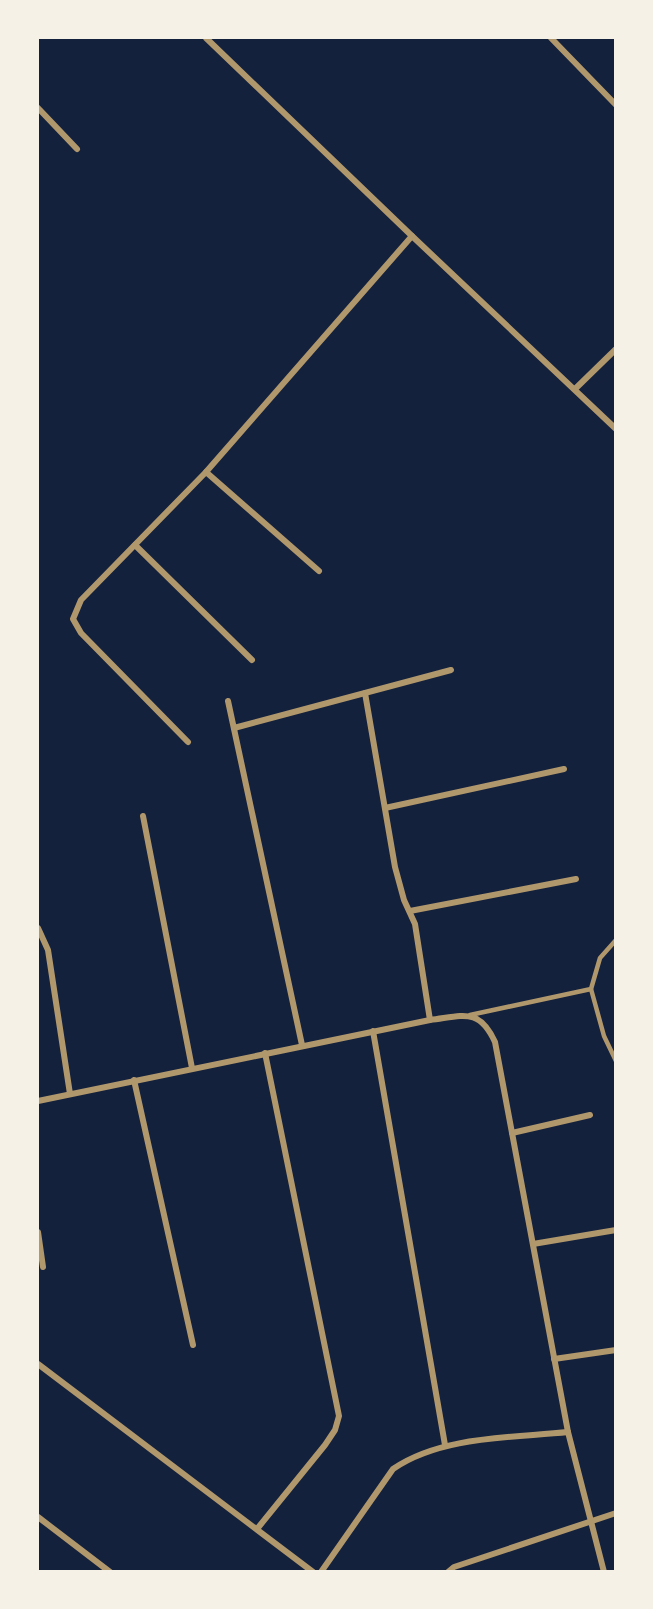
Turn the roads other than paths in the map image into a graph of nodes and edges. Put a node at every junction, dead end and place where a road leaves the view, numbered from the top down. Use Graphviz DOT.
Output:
graph roads {
  1 [pos="206,38"];
  2 [pos="551,38"];
  3 [pos="615,105"];
  4 [pos="38,108"];
  5 [pos="77,149"];
  6 [pos="412,236"];
  7 [pos="615,349"];
  8 [pos="575,389"];
  9 [pos="615,429"];
  10 [pos="207,472"];
  11 [pos="135,545"];
  12 [pos="319,571"];
  13 [pos="252,660"];
  14 [pos="451,669"];
  15 [pos="365,693"];
  16 [pos="228,701"];
  17 [pos="234,728"];
  18 [pos="188,742"];
  19 [pos="564,769"];
  20 [pos="385,808"];
  21 [pos="143,816"];
  22 [pos="576,879"];
  23 [pos="411,911"];
  24 [pos="38,928"];
  25 [pos="615,940"];
  26 [pos="591,989"];
  27 [pos="470,1015"];
  28 [pos="430,1020"];
  29 [pos="373,1030"];
  30 [pos="302,1045"];
  31 [pos="265,1053"];
  32 [pos="615,1061"];
  33 [pos="192,1068"];
  34 [pos="134,1080"];
  35 [pos="70,1094"];
  36 [pos="38,1101"];
  37 [pos="590,1115"];
  38 [pos="512,1133"];
  39 [pos="615,1230"];
  40 [pos="38,1232"];
  41 [pos="533,1244"];
  42 [pos="43,1267"];
  43 [pos="193,1345"];
  44 [pos="615,1350"];
  45 [pos="554,1359"];
  46 [pos="38,1364"];
  47 [pos="568,1432"];
  48 [pos="445,1445"];
  49 [pos="615,1513"];
  50 [pos="38,1517"];
  51 [pos="590,1521"];
  52 [pos="257,1529"];
  53 [pos="110,1572"];
  54 [pos="313,1572"];
  55 [pos="321,1572"];
  56 [pos="448,1572"];
  57 [pos="604,1572"];
  1 -- 6 [label="street"];
  2 -- 3 [label="street"];
  4 -- 5 [label="street"];
  6 -- 8 [label="street"];
  6 -- 10 [label="street"];
  7 -- 8 [label="street"];
  8 -- 9 [label="street"];
  10 -- 11 [label="street"];
  10 -- 12 [label="street"];
  11 -- 13 [label="street"];
  11 -- 18 [label="street"];
  14 -- 15 [label="street"];
  15 -- 17 [label="street"];
  15 -- 20 [label="street"];
  16 -- 17 [label="street"];
  17 -- 30 [label="street"];
  19 -- 20 [label="street"];
  20 -- 23 [label="street"];
  21 -- 33 [label="street"];
  22 -- 23 [label="street"];
  23 -- 28 [label="street"];
  24 -- 35 [label="street"];
  25 -- 26 [label="lane"];
  26 -- 27 [label="lane"];
  26 -- 32 [label="lane"];
  27 -- 28 [label="street"];
  27 -- 38 [label="street"];
  28 -- 29 [label="street"];
  29 -- 30 [label="street"];
  29 -- 48 [label="street"];
  30 -- 31 [label="street"];
  31 -- 33 [label="street"];
  31 -- 52 [label="street"];
  33 -- 34 [label="street"];
  34 -- 35 [label="street"];
  34 -- 43 [label="street"];
  35 -- 36 [label="street"];
  37 -- 38 [label="street"];
  38 -- 41 [label="street"];
  39 -- 41 [label="street"];
  40 -- 42 [label="street"];
  41 -- 45 [label="street"];
  44 -- 45 [label="street"];
  45 -- 47 [label="street"];
  46 -- 52 [label="street"];
  47 -- 48 [label="street"];
  47 -- 51 [label="street"];
  48 -- 55 [label="street"];
  49 -- 51 [label="street"];
  50 -- 53 [label="street"];
  51 -- 56 [label="street"];
  51 -- 57 [label="street"];
  52 -- 54 [label="street"];
}
